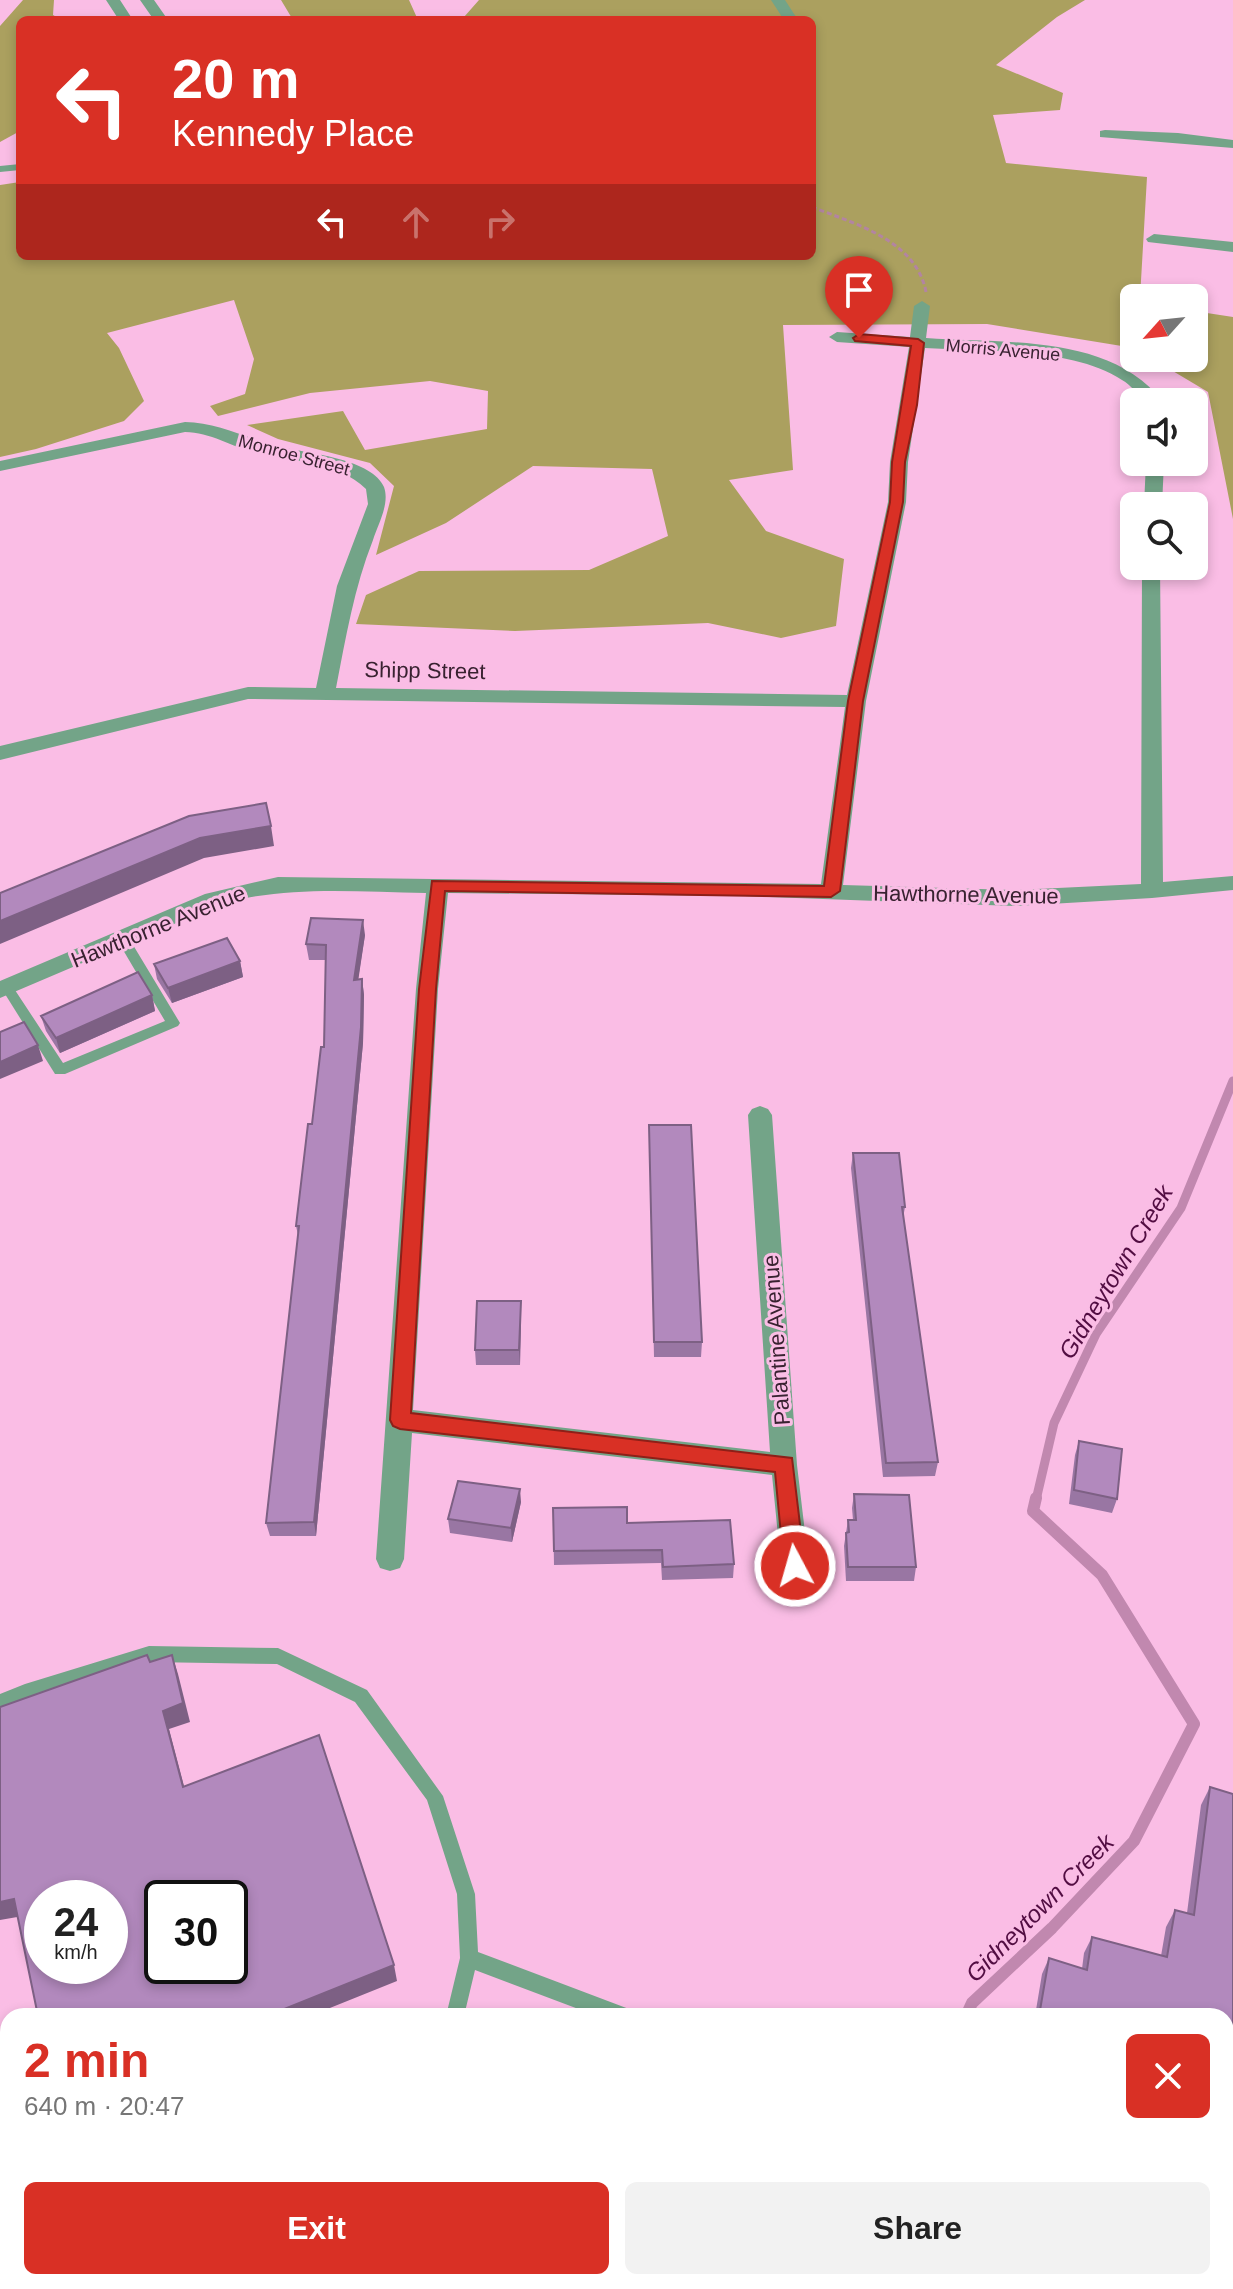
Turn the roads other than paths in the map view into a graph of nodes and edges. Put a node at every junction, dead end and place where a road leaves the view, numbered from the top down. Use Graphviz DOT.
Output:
graph roads {
  1 [pos="1105,134"];
  2 [pos="1233,144"];
  3 [pos="1154,239"];
  4 [pos="1233,247"];
  5 [pos="922,306"];
  6 [pos="837,337"];
  7 [pos="918,343"];
  8 [pos="1141,388"];
  9 [pos="0,466"];
  10 [pos="1151,580"];
  11 [pos="325,692"];
  12 [pos="856,701"];
  13 [pos="0,753"];
  14 [pos="1233,883"];
  15 [pos="438,885"];
  16 [pos="831,891"];
  17 [pos="1152,891"];
  18 [pos="122,938"];
  19 [pos="3,989"];
  20 [pos="760,1115"];
  21 [pos="400,1420"];
  22 [pos="784,1465"];
  23 [pos="390,1559"];
  24 [pos="795,1566"];
  25 [pos="0,1702"];
  26 [pos="469,1958"];
  27 [pos="457,2008"];
  28 [pos="601,2008"];
  1 -- 2 [label="street"];
  3 -- 4 [label="street"];
  5 -- 7 [label="street"];
  6 -- 7 [label="street, Morris Avenue"];
  7 -- 8 [label="street, Morris Avenue"];
  7 -- 12 [label="street"];
  9 -- 11 [label="street, Monroe Street"];
  10 -- 17 [label="street"];
  11 -- 12 [label="street, Shipp Street"];
  11 -- 13 [label="street, Shipp Street"];
  12 -- 16 [label="street"];
  14 -- 17 [label="street, Hawthorne Avenue"];
  15 -- 16 [label="street, Hawthorne Avenue"];
  15 -- 18 [label="street, Hawthorne Avenue"];
  15 -- 21 [label="street"];
  16 -- 17 [label="street, Hawthorne Avenue"];
  18 -- 19 [label="street, Hawthorne Avenue"];
  18 -- 19 [label="lane"];
  20 -- 22 [label="street, Palantine Avenue"];
  21 -- 22 [label="street"];
  21 -- 23 [label="street"];
  22 -- 24 [label="street, Palantine Avenue"];
  25 -- 26 [label="lane"];
  26 -- 27 [label="lane"];
  26 -- 28 [label="lane"];
}
